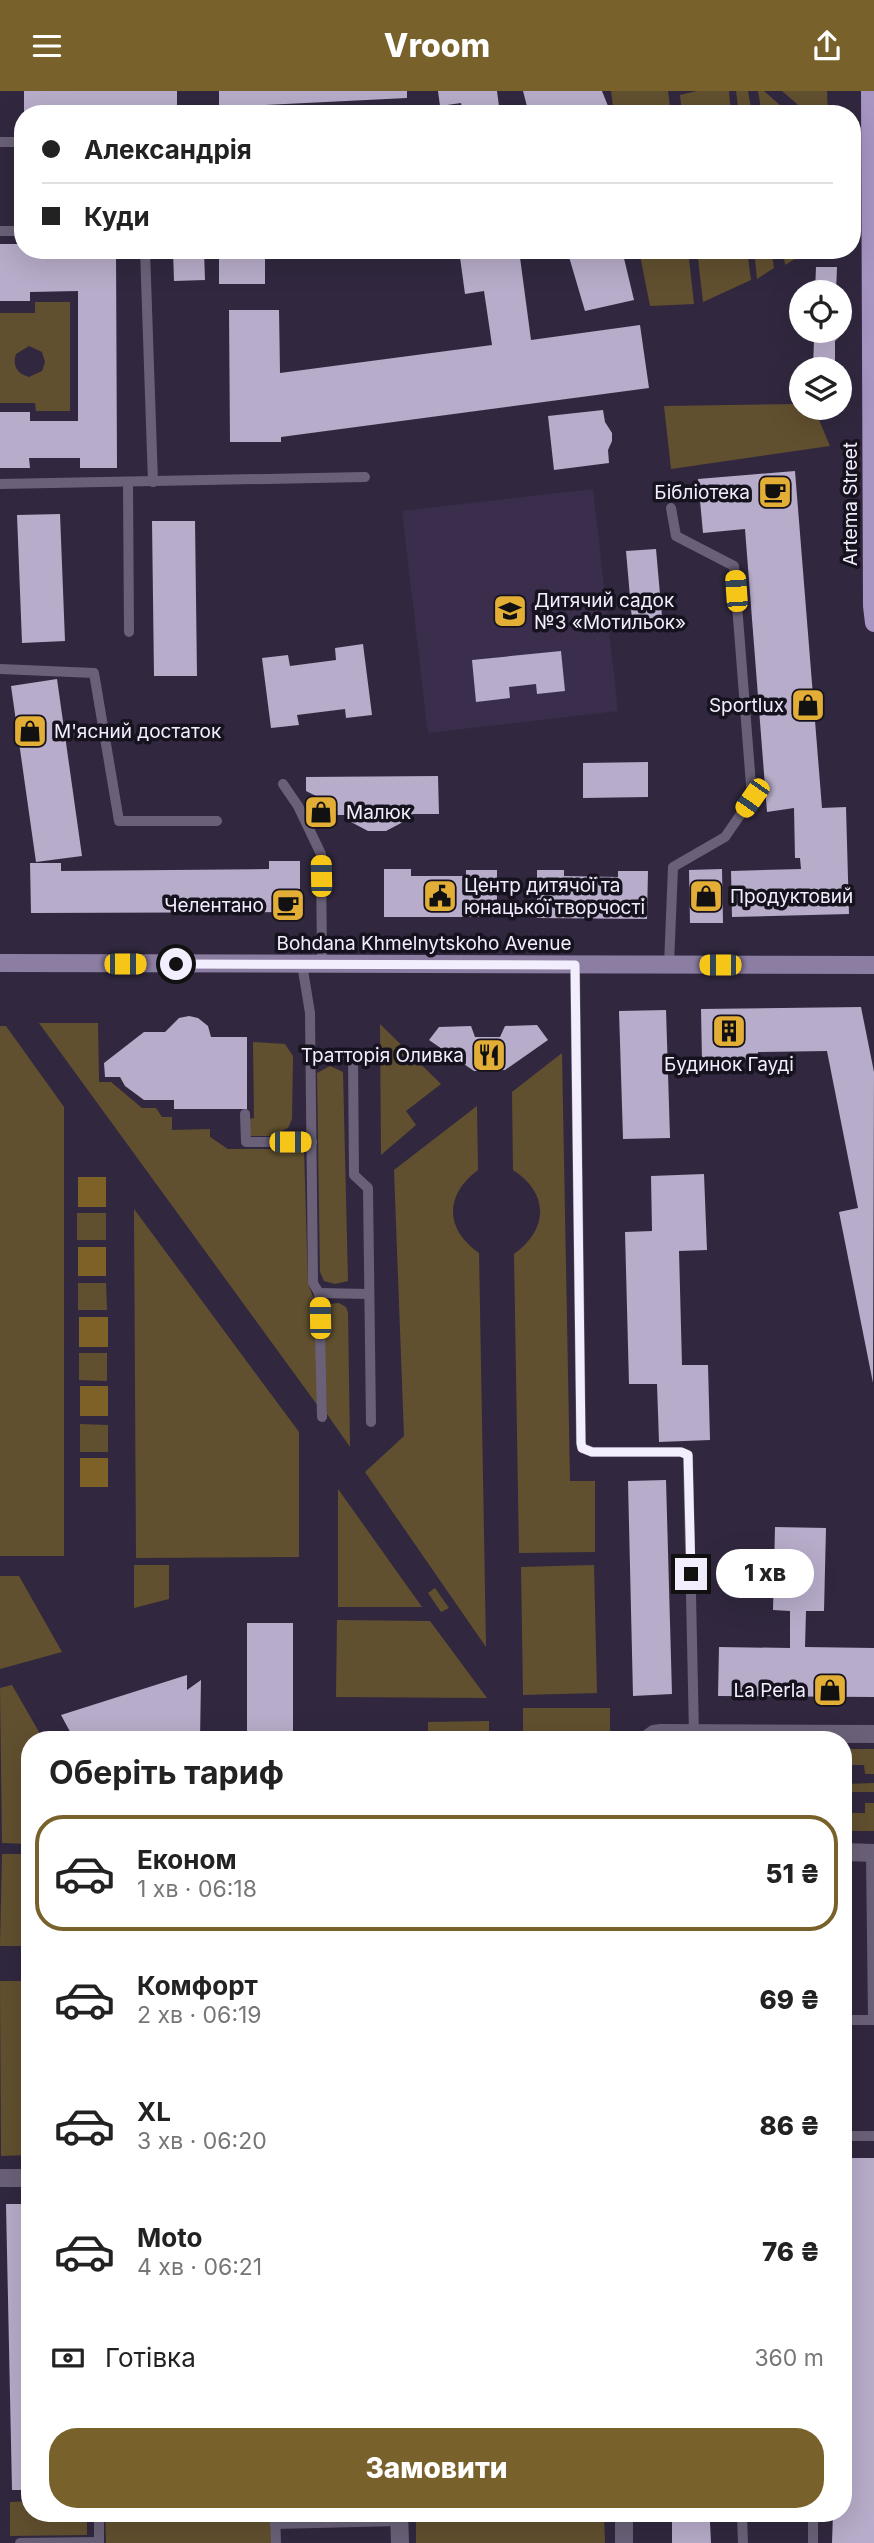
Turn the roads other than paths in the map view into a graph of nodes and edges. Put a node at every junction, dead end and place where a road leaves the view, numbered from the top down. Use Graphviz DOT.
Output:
graph roads {
  1 [pos="870,91"];
  2 [pos="145,259"];
  3 [pos="365,477"];
  4 [pos="153,482"];
  5 [pos="128,483"];
  6 [pos="0,484"];
  7 [pos="670,508"];
  8 [pos="874,623"];
  9 [pos="129,632"];
  10 [pos="0,669"];
  11 [pos="283,784"];
  12 [pos="217,821"];
  13 [pos="874,955"];
  14 [pos="0,963"];
  15 [pos="302,964"];
  16 [pos="322,965"];
  17 [pos="575,965"];
  18 [pos="669,965"];
  19 [pos="849,965"];
  20 [pos="874,965"];
  21 [pos="311,1055"];
  22 [pos="245,1114"];
  23 [pos="312,1142"];
  24 [pos="319,1293"];
  25 [pos="369,1294"];
  26 [pos="322,1417"];
  27 [pos="371,1422"];
  28 [pos="694,1731"];
  29 [pos="852,1734"];
  30 [pos="874,1734"];
  31 [pos="852,1852"];
  32 [pos="872,1853"];
  33 [pos="852,2020"];
  34 [pos="852,2136"];
  35 [pos="874,2136"];
  36 [pos="0,2178"];
  37 [pos="21,2178"];
  38 [pos="99,2522"];
  39 [pos="310,2522"];
  40 [pos="399,2522"];
  41 [pos="624,2522"];
  42 [pos="741,2522"];
  43 [pos="813,2522"];
  44 [pos="275,2524"];
  45 [pos="20,2543"];
  46 [pos="99,2543"];
  47 [pos="276,2543"];
  48 [pos="400,2543"];
  49 [pos="624,2543"];
  50 [pos="743,2543"];
  51 [pos="813,2543"];
  1 -- 8 [label="main road, Artema Street"];
  2 -- 4 [label="lane"];
  3 -- 4 [label="lane"];
  4 -- 5 [label="lane"];
  5 -- 6 [label="lane"];
  5 -- 9 [label="lane"];
  7 -- 18 [label="lane"];
  10 -- 12 [label="lane"];
  11 -- 16 [label="lane"];
  13 -- 19 [label="main road, Bohdana Khmelnytskoho Avenue"];
  14 -- 15 [label="main road, Bohdana Khmelnytskoho Avenue"];
  15 -- 16 [label="main road, Bohdana Khmelnytskoho Avenue"];
  15 -- 21 [label="lane"];
  16 -- 17 [label="main road, Bohdana Khmelnytskoho Avenue"];
  17 -- 18 [label="main road, Bohdana Khmelnytskoho Avenue"];
  17 -- 28 [label="lane"];
  18 -- 19 [label="main road, Bohdana Khmelnytskoho Avenue"];
  19 -- 20 [label="main road, Bohdana Khmelnytskoho Avenue"];
  21 -- 23 [label="lane"];
  21 -- 25 [label="lane"];
  22 -- 23 [label="lane"];
  23 -- 24 [label="lane"];
  24 -- 25 [label="lane"];
  24 -- 26 [label="lane"];
  25 -- 27 [label="lane"];
  29 -- 30 [label="street"];
  31 -- 32 [label="street"];
  32 -- 33 [label="lane"];
  34 -- 35 [label="lane"];
  36 -- 37 [label="street"];
  38 -- 46 [label="lane"];
  39 -- 44 [label="lane"];
  40 -- 48 [label="street"];
  41 -- 49 [label="street"];
  42 -- 50 [label="lane"];
  43 -- 51 [label="lane"];
  44 -- 47 [label="lane"];
  45 -- 46 [label="lane"];
}
